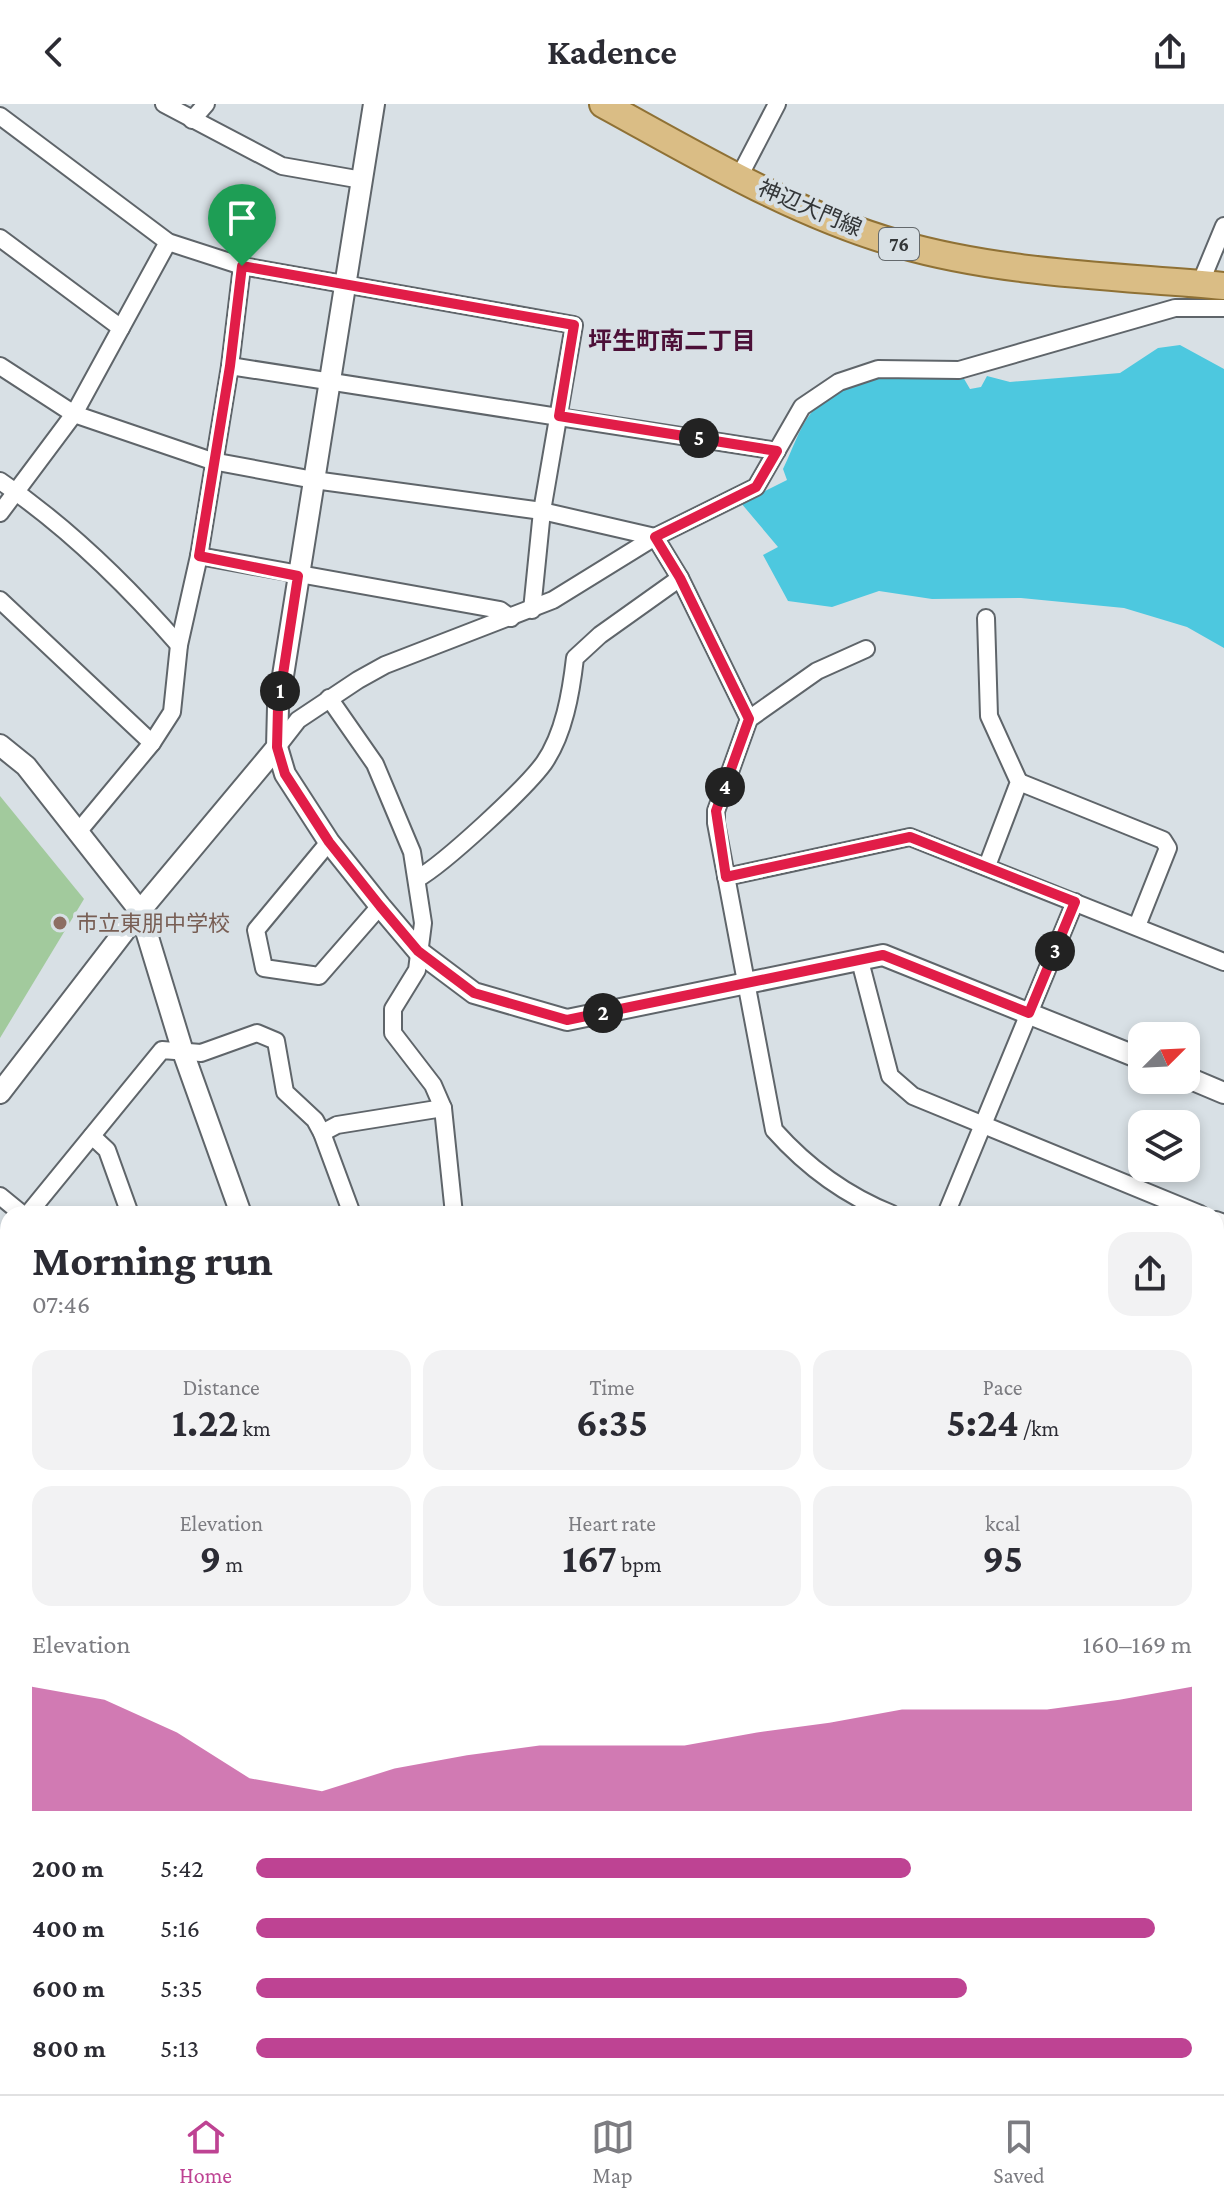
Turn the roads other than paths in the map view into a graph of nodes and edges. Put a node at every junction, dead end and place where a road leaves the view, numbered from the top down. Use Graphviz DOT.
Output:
graph roads {
  1 [pos="164,104"];
  2 [pos="206,104"];
  3 [pos="374,104"];
  4 [pos="603,104"];
  5 [pos="777,104"];
  6 [pos="0,116"];
  7 [pos="192,120"];
  8 [pos="739,177"];
  9 [pos="362,180"];
  10 [pos="1224,226"];
  11 [pos="0,238"];
  12 [pos="168,242"];
  13 [pos="242,266"];
  14 [pos="343,282"];
  15 [pos="1212,285"];
  16 [pos="1224,308"];
  17 [pos="121,328"];
  18 [pos="0,366"];
  19 [pos="230,366"];
  20 [pos="327,382"];
  21 [pos="74,414"];
  22 [pos="559,416"];
  23 [pos="777,451"];
  24 [pos="212,461"];
  25 [pos="314,480"];
  26 [pos="0,481"];
  27 [pos="16,492"];
  28 [pos="542,511"];
  29 [pos="0,513"];
  30 [pos="655,537"];
  31 [pos="199,556"];
  32 [pos="298,576"];
  33 [pos="680,578"];
  34 [pos="0,600"];
  35 [pos="532,610"];
  36 [pos="511,618"];
  37 [pos="986,618"];
  38 [pos="179,645"];
  39 [pos="866,649"];
  40 [pos="329,698"];
  41 [pos="749,719"];
  42 [pos="152,743"];
  43 [pos="0,745"];
  44 [pos="277,747"];
  45 [pos="1019,782"];
  46 [pos="78,832"];
  47 [pos="329,842"];
  48 [pos="987,866"];
  49 [pos="726,877"];
  50 [pos="417,879"];
  51 [pos="1075,902"];
  52 [pos="380,906"];
  53 [pos="140,911"];
  54 [pos="1137,926"];
  55 [pos="418,951"];
  56 [pos="860,961"];
  57 [pos="1224,962"];
  58 [pos="745,983"];
  59 [pos="1029,1013"];
  60 [pos="183,1052"];
  61 [pos="1128,1053"];
  62 [pos="1200,1083"];
  63 [pos="0,1093"];
  64 [pos="1224,1093"];
  65 [pos="443,1108"];
  66 [pos="984,1127"];
  67 [pos="322,1133"];
  68 [pos="92,1136"];
  69 [pos="32,1206"];
  70 [pos="127,1206"];
  71 [pos="238,1206"];
  72 [pos="349,1206"];
  73 [pos="453,1206"];
  74 [pos="872,1206"];
  75 [pos="949,1206"];
  76 [pos="1180,1206"];
  1 -- 7 [label="street"];
  2 -- 7 [label="street"];
  3 -- 9 [label="street"];
  4 -- 8 [label="main road, 神辺大門線 / 76"];
  5 -- 8 [label="street"];
  6 -- 12 [label="street"];
  7 -- 9 [label="street"];
  8 -- 15 [label="main road, 神辺大門線 / 76"];
  9 -- 14 [label="street"];
  10 -- 15 [label="street"];
  11 -- 17 [label="street"];
  12 -- 13 [label="street"];
  12 -- 17 [label="street"];
  13 -- 14 [label="street"];
  13 -- 19 [label="street"];
  14 -- 20 [label="street"];
  14 -- 22 [label="street"];
  16 -- 23 [label="street"];
  17 -- 21 [label="street"];
  18 -- 21 [label="street"];
  19 -- 20 [label="street"];
  19 -- 24 [label="street"];
  20 -- 22 [label="street"];
  20 -- 25 [label="street"];
  21 -- 24 [label="street"];
  21 -- 27 [label="street"];
  22 -- 23 [label="street"];
  22 -- 28 [label="street"];
  23 -- 30 [label="street"];
  24 -- 25 [label="street"];
  24 -- 31 [label="street"];
  25 -- 28 [label="street"];
  25 -- 32 [label="street"];
  26 -- 27 [label="street"];
  27 -- 29 [label="street"];
  27 -- 38 [label="street"];
  28 -- 30 [label="street"];
  28 -- 35 [label="street"];
  30 -- 33 [label="street"];
  30 -- 35 [label="street"];
  31 -- 32 [label="street"];
  31 -- 38 [label="street"];
  32 -- 36 [label="street"];
  32 -- 44 [label="street"];
  33 -- 41 [label="street"];
  33 -- 50 [label="street"];
  34 -- 42 [label="street"];
  35 -- 36 [label="street"];
  36 -- 40 [label="street"];
  37 -- 45 [label="street"];
  38 -- 42 [label="street"];
  39 -- 41 [label="street"];
  40 -- 44 [label="street"];
  40 -- 50 [label="street"];
  41 -- 49 [label="street"];
  42 -- 46 [label="street"];
  43 -- 46 [label="street"];
  44 -- 47 [label="street"];
  44 -- 53 [label="street"];
  45 -- 48 [label="street"];
  45 -- 54 [label="street"];
  46 -- 53 [label="street"];
  47 -- 52 [label="street"];
  47 -- 52 [label="street"];
  48 -- 49 [label="street"];
  48 -- 51 [label="street"];
  49 -- 58 [label="street"];
  50 -- 55 [label="street"];
  51 -- 54 [label="street"];
  51 -- 59 [label="street"];
  52 -- 55 [label="street"];
  53 -- 60 [label="street"];
  53 -- 63 [label="street"];
  54 -- 57 [label="street"];
  55 -- 58 [label="street"];
  55 -- 65 [label="street"];
  56 -- 58 [label="street"];
  56 -- 59 [label="street"];
  56 -- 66 [label="street"];
  58 -- 74 [label="street"];
  59 -- 61 [label="street"];
  59 -- 66 [label="street"];
  60 -- 67 [label="street"];
  60 -- 68 [label="street"];
  60 -- 71 [label="street"];
  62 -- 64 [label="street"];
  65 -- 67 [label="street"];
  65 -- 73 [label="street"];
  66 -- 75 [label="street"];
  66 -- 76 [label="street"];
  67 -- 72 [label="street"];
  68 -- 69 [label="street"];
  68 -- 70 [label="street"];
}
